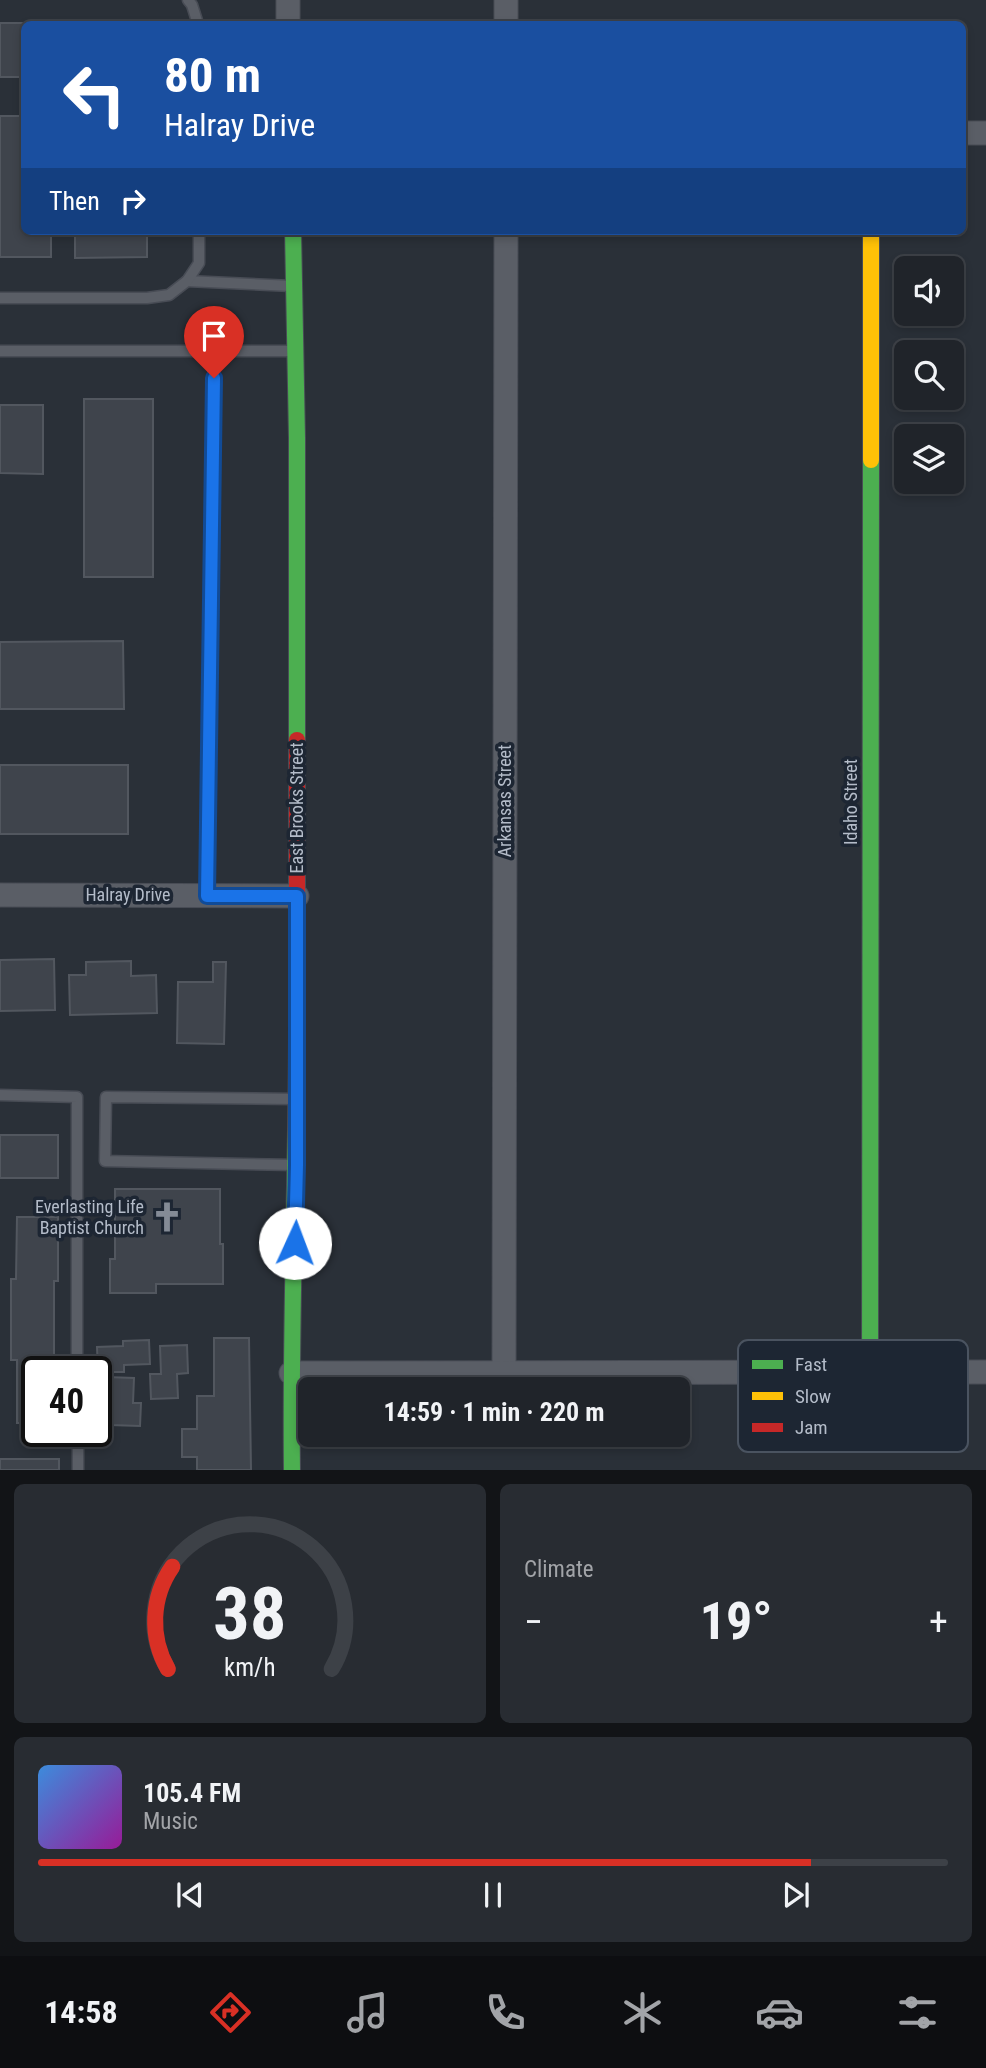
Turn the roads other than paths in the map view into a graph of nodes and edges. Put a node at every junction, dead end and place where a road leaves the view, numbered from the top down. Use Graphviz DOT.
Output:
graph roads {
  1 [pos="188,0"];
  2 [pos="288,0"];
  3 [pos="506,0"];
  4 [pos="197,21"];
  5 [pos="288,21"];
  6 [pos="506,21"];
  7 [pos="966,133"];
  8 [pos="986,133"];
  9 [pos="199,235"];
  10 [pos="293,235"];
  11 [pos="506,235"];
  12 [pos="871,235"];
  13 [pos="187,281"];
  14 [pos="294,286"];
  15 [pos="0,298"];
  16 [pos="0,351"];
  17 [pos="214,351"];
  18 [pos="295,351"];
  19 [pos="0,895"];
  20 [pos="207,896"];
  21 [pos="297,896"];
  22 [pos="0,1095"];
  23 [pos="297,1098"];
  24 [pos="297,1165"];
  25 [pos="870,1340"];
  26 [pos="77,1356"];
  27 [pos="504,1372"];
  28 [pos="968,1372"];
  29 [pos="986,1372"];
  30 [pos="291,1373"];
  31 [pos="738,1373"];
  32 [pos="78,1447"];
  33 [pos="78,1469"];
  34 [pos="292,1469"];
  1 -- 4 [label="lane"];
  2 -- 5 [label="street"];
  3 -- 6 [label="street"];
  7 -- 8 [label="street"];
  9 -- 13 [label="lane"];
  10 -- 14 [label="street, East Brooks Street"];
  11 -- 27 [label="street, Arkansas Street"];
  12 -- 25 [label="street, Idaho Street"];
  13 -- 14 [label="lane"];
  13 -- 15 [label="lane"];
  14 -- 18 [label="street, East Brooks Street"];
  16 -- 17 [label="lane"];
  17 -- 18 [label="lane"];
  17 -- 20 [label="lane"];
  18 -- 21 [label="street, East Brooks Street"];
  19 -- 20 [label="street, Halray Drive"];
  20 -- 21 [label="street, Halray Drive"];
  21 -- 23 [label="street, East Brooks Street"];
  22 -- 26 [label="lane"];
  23 -- 24 [label="street, East Brooks Street"];
  23 -- 24 [label="lane"];
  24 -- 30 [label="street, East Brooks Street"];
  27 -- 30 [label="street"];
  27 -- 31 [label="street"];
  28 -- 29 [label="street"];
  30 -- 34 [label="street, East Brooks Street"];
  32 -- 33 [label="lane"];
}
